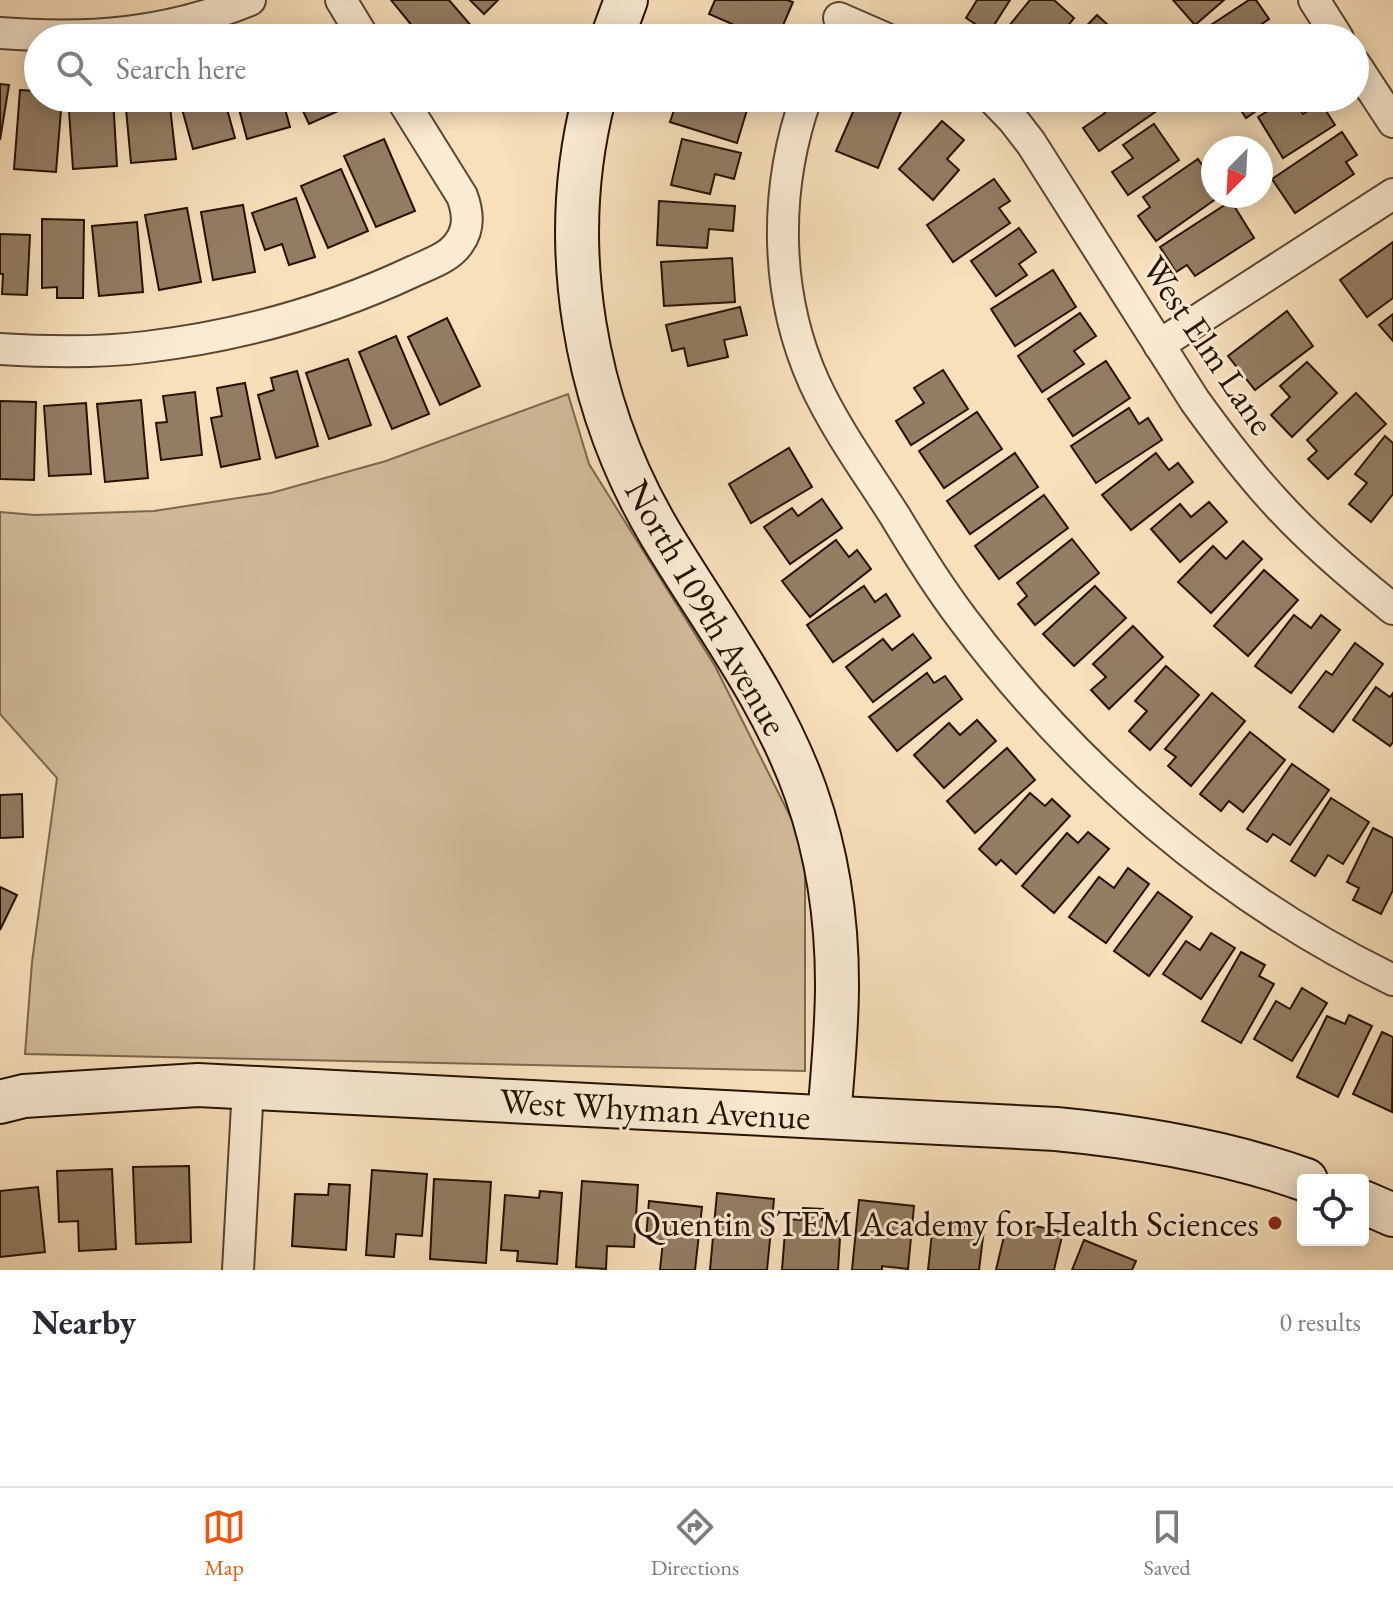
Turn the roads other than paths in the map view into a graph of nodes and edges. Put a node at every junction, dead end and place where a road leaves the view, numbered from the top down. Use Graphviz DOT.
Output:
graph roads {
  1 [pos="250,0"];
  2 [pos="341,0"];
  3 [pos="626,0"];
  4 [pos="170,24"];
  5 [pos="356,24"];
  6 [pos="617,24"];
  7 [pos="0,33"];
  8 [pos="24,34"];
  9 [pos="1369,85"];
  10 [pos="410,112"];
  11 [pos="591,112"];
  12 [pos="802,112"];
  13 [pos="1005,112"];
  14 [pos="1393,122"];
  15 [pos="1393,194"];
  16 [pos="1159,345"];
  17 [pos="0,349"];
  18 [pos="1393,609"];
  19 [pos="1393,980"];
  20 [pos="248,1087"];
  21 [pos="0,1102"];
  22 [pos="829,1116"];
  23 [pos="1297,1177"];
  24 [pos="1369,1205"];
  25 [pos="1393,1215"];
  26 [pos="238,1270"];
  1 -- 4 [label="street"];
  2 -- 5 [label="street"];
  3 -- 6 [label="street"];
  7 -- 8 [label="street"];
  9 -- 14 [label="street"];
  10 -- 17 [label="street"];
  11 -- 22 [label="street, North 109th Avenue"];
  12 -- 19 [label="street"];
  13 -- 16 [label="street, West Elm Lane"];
  15 -- 16 [label="street"];
  16 -- 18 [label="street, West Elm Lane"];
  20 -- 21 [label="street, West Whyman Avenue"];
  20 -- 22 [label="street, West Whyman Avenue"];
  20 -- 26 [label="street"];
  22 -- 23 [label="street, West Whyman Avenue"];
  24 -- 25 [label="street"];
}
